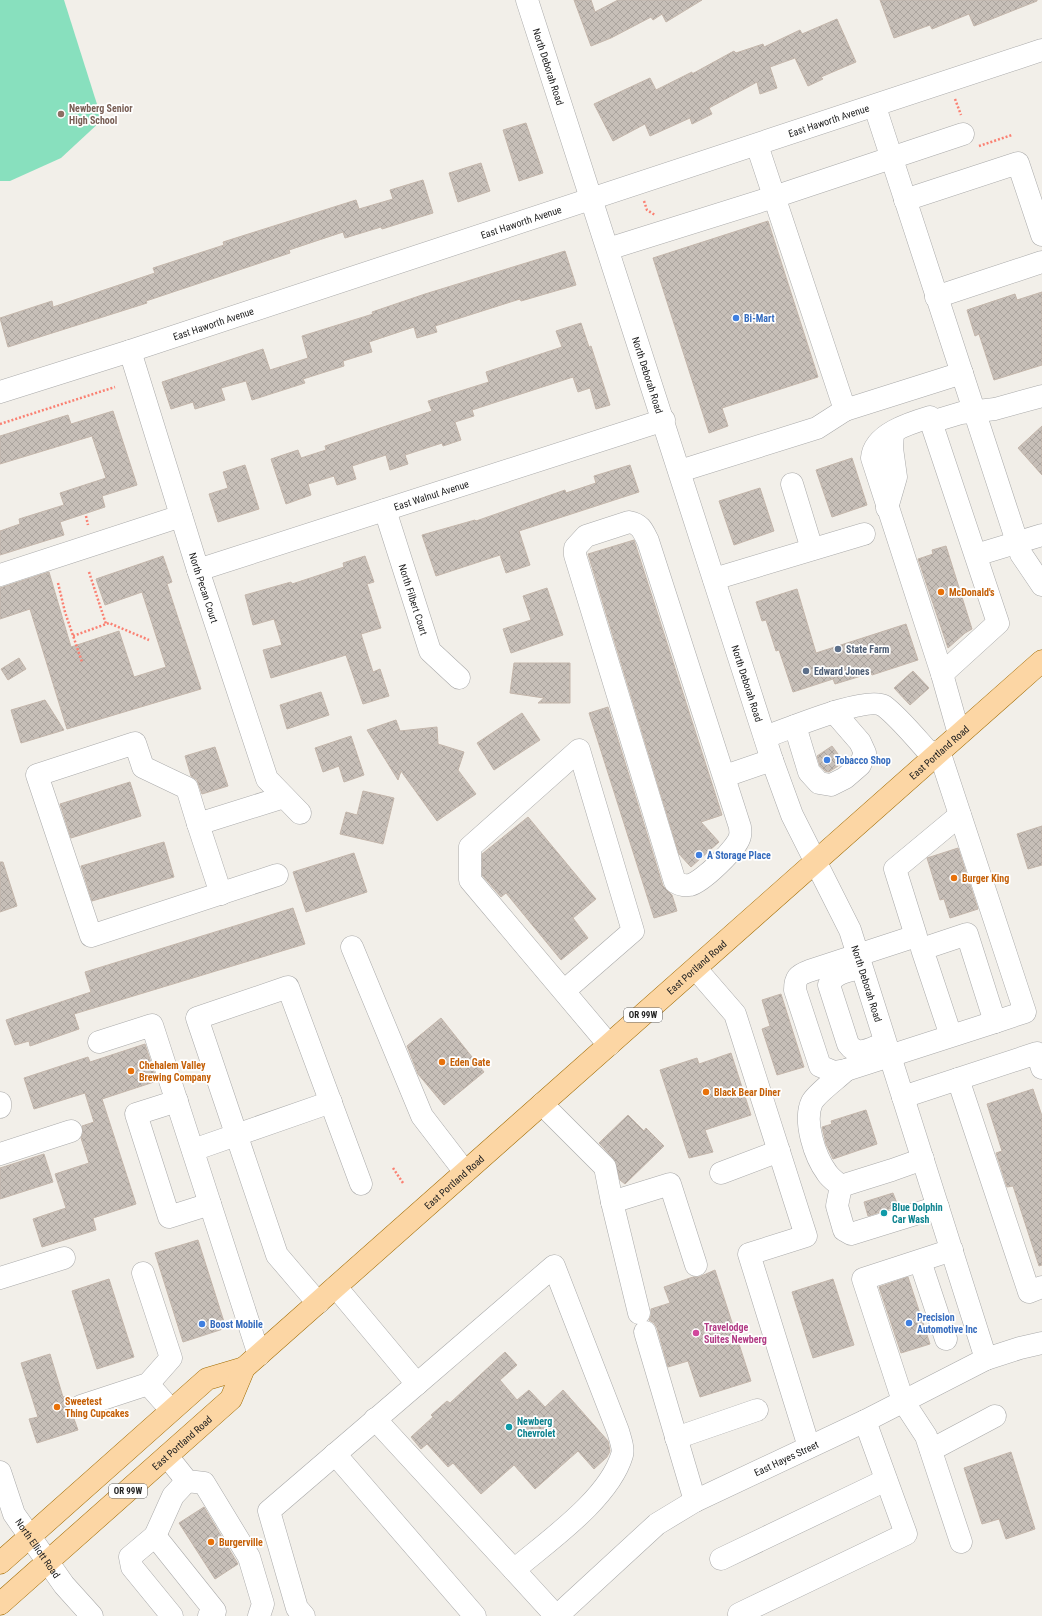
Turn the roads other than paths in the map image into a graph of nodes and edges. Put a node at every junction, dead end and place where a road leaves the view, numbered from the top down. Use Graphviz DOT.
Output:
graph roads {
  1 [pos="527,0"];
  2 [pos="1042,50"];
  3 [pos="875,107"];
  4 [pos="963,134"];
  5 [pos="757,145"];
  6 [pos="891,159"];
  7 [pos="774,197"];
  8 [pos="592,199"];
  9 [pos="905,200"];
  10 [pos="1042,235"];
  11 [pos="608,249"];
  12 [pos="1042,262"];
  13 [pos="936,297"];
  14 [pos="130,351"];
  15 [pos="962,373"];
  16 [pos="0,392"];
  17 [pos="1042,396"];
  18 [pos="845,410"];
  19 [pos="974,411"];
  20 [pos="664,420"];
  21 [pos="931,422"];
  22 [pos="680,472"];
  23 [pos="792,484"];
  24 [pos="385,510"];
  25 [pos="181,516"];
  26 [pos="864,534"];
  27 [pos="1042,534"];
  28 [pos="1017,542"];
  29 [pos="812,549"];
  30 [pos="976,555"];
  31 [pos="198,570"];
  32 [pos="0,575"];
  33 [pos="714,578"];
  34 [pos="1042,585"];
  35 [pos="1042,661"];
  36 [pos="942,674"];
  37 [pos="459,678"];
  38 [pos="834,712"];
  39 [pos="795,726"];
  40 [pos="959,734"];
  41 [pos="765,737"];
  42 [pos="936,754"];
  43 [pos="772,760"];
  44 [pos="725,776"];
  45 [pos="284,797"];
  46 [pos="300,812"];
  47 [pos="960,815"];
  48 [pos="198,824"];
  49 [pos="816,862"];
  50 [pos="277,875"];
  51 [pos="221,894"];
  52 [pos="919,942"];
  53 [pos="352,947"];
  54 [pos="860,961"];
  55 [pos="696,969"];
  56 [pos="809,971"];
  57 [pos="564,991"];
  58 [pos="995,1022"];
  59 [pos="951,1036"];
  60 [pos="99,1042"];
  61 [pos="609,1045"];
  62 [pos="888,1049"];
  63 [pos="1040,1060"];
  64 [pos="820,1066"];
  65 [pos="846,1070"];
  66 [pos="958,1079"];
  67 [pos="903,1097"];
  68 [pos="813,1100"];
  69 [pos="177,1101"];
  70 [pos="331,1102"];
  71 [pos="0,1103"];
  72 [pos="542,1104"];
  73 [pos="0,1106"];
  74 [pos="71,1131"];
  75 [pos="236,1135"];
  76 [pos="193,1150"];
  77 [pos="780,1152"];
  78 [pos="0,1154"];
  79 [pos="923,1159"];
  80 [pos="466,1172"];
  81 [pos="721,1173"];
  82 [pos="361,1184"];
  83 [pos="841,1186"];
  84 [pos="612,1202"];
  85 [pos="936,1202"];
  86 [pos="210,1204"];
  87 [pos="952,1250"];
  88 [pos="64,1258"];
  89 [pos="920,1261"];
  90 [pos="696,1265"];
  91 [pos="143,1273"];
  92 [pos="0,1278"];
  93 [pos="336,1287"];
  94 [pos="1042,1288"];
  95 [pos="318,1302"];
  96 [pos="946,1339"];
  97 [pos="1042,1343"];
  98 [pos="986,1359"];
  99 [pos="252,1362"];
  100 [pos="148,1384"];
  101 [pos="417,1384"];
  102 [pos="903,1402"];
  103 [pos="81,1406"];
  104 [pos="171,1410"];
  105 [pos="757,1410"];
  106 [pos="995,1416"];
  107 [pos="375,1420"];
  108 [pos="865,1421"];
  109 [pos="676,1438"];
  110 [pos="809,1447"];
  111 [pos="931,1450"];
  112 [pos="335,1454"];
  113 [pos="167,1456"];
  114 [pos="0,1472"];
  115 [pos="886,1480"];
  116 [pos="187,1481"];
  117 [pos="695,1501"];
  118 [pos="30,1536"];
  119 [pos="155,1536"];
  120 [pos="962,1542"];
  121 [pos="721,1559"];
  122 [pos="47,1562"];
  123 [pos="0,1563"];
  124 [pos="514,1570"];
  125 [pos="0,1604"];
  126 [pos="212,1614"];
  127 [pos="739,1614"];
  128 [pos="92,1616"];
  129 [pos="172,1616"];
  130 [pos="259,1616"];
  131 [pos="304,1616"];
  132 [pos="475,1616"];
  133 [pos="557,1616"];
  1 -- 8 [label="street, North Deborah Road"];
  2 -- 3 [label="street, East Haworth Avenue"];
  3 -- 5 [label="street, East Haworth Avenue"];
  3 -- 6 [label="street"];
  4 -- 6 [label="street"];
  5 -- 7 [label="street"];
  5 -- 8 [label="street, East Haworth Avenue"];
  6 -- 7 [label="street"];
  6 -- 9 [label="street"];
  7 -- 11 [label="street"];
  7 -- 18 [label="street"];
  8 -- 11 [label="street, North Deborah Road"];
  8 -- 14 [label="street, East Haworth Avenue"];
  9 -- 10 [label="street"];
  9 -- 13 [label="street"];
  11 -- 20 [label="street, North Deborah Road"];
  12 -- 13 [label="street"];
  13 -- 15 [label="street"];
  14 -- 16 [label="street, East Haworth Avenue"];
  14 -- 25 [label="street, North Pecan Court"];
  15 -- 18 [label="street"];
  15 -- 19 [label="street"];
  17 -- 19 [label="street"];
  18 -- 22 [label="street"];
  19 -- 21 [label="street"];
  19 -- 28 [label="street"];
  20 -- 22 [label="street, North Deborah Road"];
  20 -- 24 [label="street, East Walnut Avenue"];
  21 -- 30 [label="street"];
  21 -- 36 [label="street"];
  22 -- 33 [label="street, North Deborah Road"];
  23 -- 29 [label="street"];
  24 -- 31 [label="street, East Walnut Avenue"];
  24 -- 37 [label="street, North Filbert Court"];
  25 -- 31 [label="street, North Pecan Court"];
  25 -- 32 [label="street"];
  26 -- 29 [label="street"];
  27 -- 28 [label="street"];
  28 -- 30 [label="street"];
  28 -- 34 [label="street"];
  29 -- 33 [label="street"];
  30 -- 36 [label="street"];
  31 -- 45 [label="street, North Pecan Court"];
  33 -- 41 [label="street, North Deborah Road"];
  35 -- 40 [label="main road, East Portland Road / OR 99W"];
  36 -- 40 [label="street"];
  38 -- 39 [label="street"];
  38 -- 39 [label="street"];
  38 -- 42 [label="street"];
  39 -- 41 [label="street"];
  40 -- 42 [label="main road, East Portland Road / OR 99W"];
  41 -- 43 [label="street, North Deborah Road"];
  42 -- 47 [label="street"];
  42 -- 49 [label="main road, East Portland Road / OR 99W"];
  43 -- 44 [label="street"];
  43 -- 49 [label="street, North Deborah Road"];
  44 -- 44 [label="street"];
  45 -- 46 [label="street, North Pecan Court"];
  45 -- 48 [label="street"];
  47 -- 52 [label="street"];
  47 -- 58 [label="street"];
  48 -- 51 [label="street"];
  48 -- 51 [label="street"];
  49 -- 54 [label="street, North Deborah Road"];
  49 -- 55 [label="main road, East Portland Road / OR 99W"];
  50 -- 51 [label="street"];
  52 -- 54 [label="street"];
  52 -- 58 [label="street"];
  52 -- 59 [label="street"];
  53 -- 80 [label="street"];
  54 -- 56 [label="street"];
  54 -- 62 [label="street, North Deborah Road"];
  54 -- 62 [label="street"];
  55 -- 61 [label="main road, East Portland Road / OR 99W"];
  55 -- 77 [label="street"];
  56 -- 64 [label="street"];
  56 -- 65 [label="street"];
  57 -- 57 [label="street"];
  57 -- 61 [label="street"];
  58 -- 59 [label="street"];
  59 -- 62 [label="street"];
  60 -- 69 [label="street"];
  61 -- 72 [label="main road, East Portland Road / OR 99W"];
  62 -- 65 [label="street"];
  62 -- 67 [label="street, North Deborah Road"];
  63 -- 66 [label="street"];
  64 -- 65 [label="street"];
  64 -- 68 [label="street"];
  65 -- 68 [label="street"];
  66 -- 67 [label="street"];
  66 -- 94 [label="street"];
  67 -- 79 [label="street, North Deborah Road"];
  68 -- 83 [label="street"];
  69 -- 76 [label="street"];
  69 -- 86 [label="street"];
  70 -- 75 [label="street"];
  70 -- 75 [label="street"];
  70 -- 82 [label="street"];
  71 -- 73 [label="street"];
  72 -- 80 [label="main road, East Portland Road / OR 99W"];
  72 -- 84 [label="street"];
  74 -- 78 [label="street"];
  75 -- 76 [label="street"];
  75 -- 95 [label="street"];
  76 -- 86 [label="street"];
  77 -- 81 [label="street"];
  77 -- 110 [label="street"];
  79 -- 83 [label="street"];
  79 -- 85 [label="street, North Deborah Road"];
  80 -- 93 [label="main road, East Portland Road / OR 99W"];
  83 -- 85 [label="street"];
  84 -- 90 [label="street"];
  84 -- 109 [label="street"];
  85 -- 87 [label="street, North Deborah Road"];
  86 -- 99 [label="street"];
  87 -- 89 [label="street"];
  87 -- 98 [label="street, North Deborah Road"];
  88 -- 92 [label="street"];
  89 -- 96 [label="street"];
  89 -- 102 [label="street"];
  91 -- 100 [label="street"];
  93 -- 95 [label="main road, East Portland Road / OR 99W"];
  93 -- 101 [label="street"];
  95 -- 99 [label="main road, East Portland Road / OR 99W"];
  97 -- 98 [label="street, East Hayes Street"];
  98 -- 102 [label="street, East Hayes Street"];
  99 -- 104 [label="main road, East Portland Road / OR 99W"];
  99 -- 113 [label="main road, East Portland Road / OR 99W"];
  100 -- 103 [label="street"];
  100 -- 104 [label="street"];
  101 -- 107 [label="street"];
  101 -- 124 [label="street"];
  102 -- 108 [label="street, East Hayes Street"];
  102 -- 111 [label="street"];
  104 -- 118 [label="main road, East Portland Road / OR 99W"];
  105 -- 109 [label="street"];
  106 -- 111 [label="street"];
  107 -- 112 [label="street"];
  107 -- 124 [label="street"];
  108 -- 110 [label="street, East Hayes Street"];
  108 -- 115 [label="street"];
  109 -- 117 [label="street"];
  110 -- 117 [label="street, East Hayes Street"];
  111 -- 120 [label="street"];
  112 -- 131 [label="street"];
  112 -- 132 [label="street"];
  113 -- 116 [label="street"];
  113 -- 122 [label="main road, East Portland Road / OR 99W"];
  114 -- 118 [label="street, North Elliott Road"];
  115 -- 121 [label="street"];
  115 -- 127 [label="street"];
  116 -- 119 [label="street"];
  116 -- 130 [label="street"];
  117 -- 133 [label="street, East Hayes Street"];
  118 -- 122 [label="street, North Elliott Road"];
  118 -- 123 [label="main road, East Portland Road / OR 99W"];
  119 -- 126 [label="street"];
  119 -- 129 [label="street"];
  122 -- 125 [label="main road, East Portland Road / OR 99W"];
  122 -- 128 [label="street, North Elliott Road"];
  124 -- 133 [label="street"];
}
